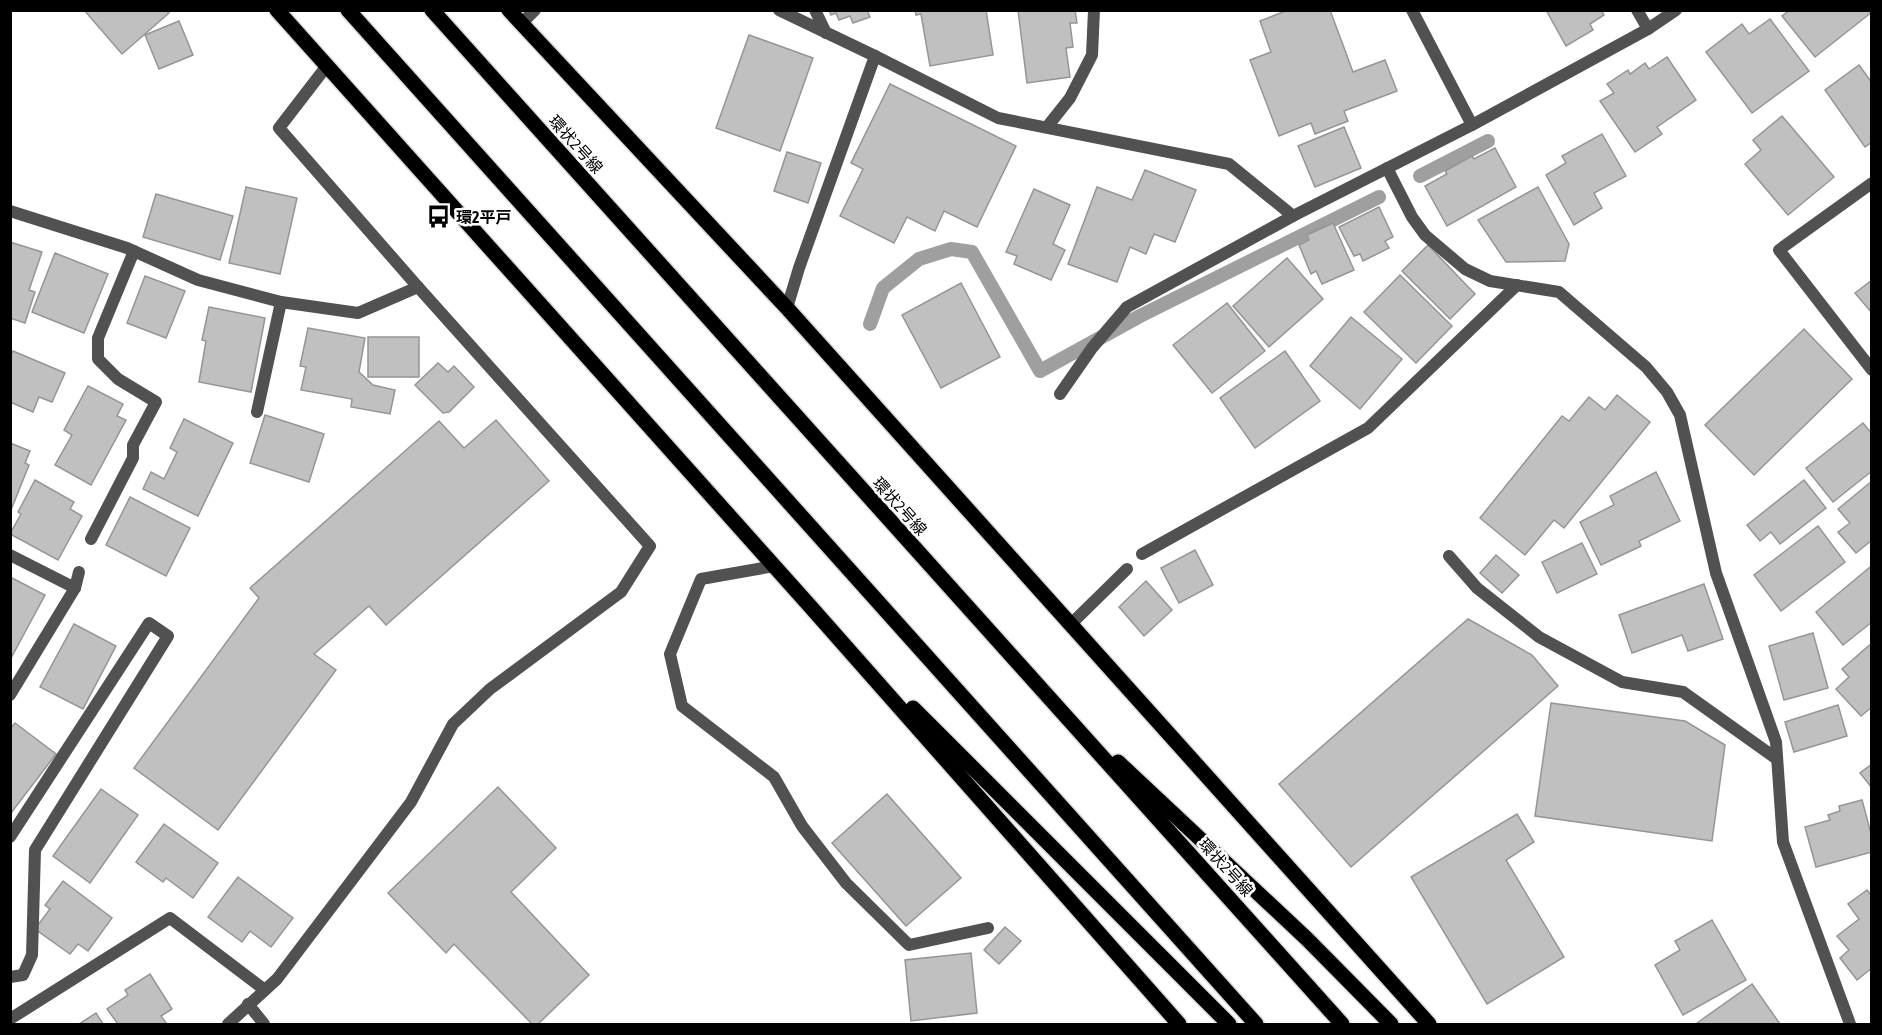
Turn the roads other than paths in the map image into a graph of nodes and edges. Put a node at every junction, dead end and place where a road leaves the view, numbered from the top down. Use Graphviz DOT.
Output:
graph roads {
  1 [pos="277,10"];
  2 [pos="348,10"];
  3 [pos="432,10"];
  4 [pos="509,10"];
  5 [pos="535,10"];
  6 [pos="779,10"];
  7 [pos="815,10"];
  8 [pos="1094,10"];
  9 [pos="1412,10"];
  10 [pos="1637,10"];
  11 [pos="1676,10"];
  12 [pos="521,24"];
  13 [pos="1648,29"];
  14 [pos="826,33"];
  15 [pos="875,56"];
  16 [pos="326,67"];
  17 [pos="1472,125"];
  18 [pos="1047,127"];
  19 [pos="1387,168"];
  20 [pos="1872,183"];
  21 [pos="10,211"];
  22 [pos="1293,216"];
  23 [pos="134,251"];
  24 [pos="1517,285"];
  25 [pos="418,287"];
  26 [pos="280,302"];
  27 [pos="787,308"];
  28 [pos="1872,370"];
  29 [pos="1060,394"];
  30 [pos="257,412"];
  31 [pos="91,539"];
  32 [pos="1142,554"];
  33 [pos="10,555"];
  34 [pos="1449,556"];
  35 [pos="774,566"];
  36 [pos="1127,569"];
  37 [pos="79,572"];
  38 [pos="75,588"];
  39 [pos="809,605"];
  40 [pos="1070,625"];
  41 [pos="1040,688"];
  42 [pos="12,690"];
  43 [pos="1777,759"];
  44 [pos="10,837"];
  45 [pos="988,928"];
  46 [pos="10,977"];
  47 [pos="265,990"];
  48 [pos="248,1004"];
  49 [pos="10,1019"];
  50 [pos="228,1024"];
  51 [pos="264,1024"];
  52 [pos="1179,1024"];
  53 [pos="1228,1024"];
  54 [pos="1256,1024"];
  55 [pos="1342,1024"];
  56 [pos="1390,1024"];
  57 [pos="1430,1024"];
  58 [pos="1850,1024"];
  1 -- 16 [label="main road"];
  2 -- 54 [label="main road"];
  3 -- 41 [label="main road, 環状2号線"];
  4 -- 12 [label="main road"];
  5 -- 12 [label="street"];
  6 -- 14 [label="street"];
  7 -- 14 [label="street"];
  8 -- 18 [label="street"];
  9 -- 17 [label="street"];
  10 -- 13 [label="street"];
  11 -- 13 [label="street"];
  12 -- 27 [label="main road"];
  13 -- 17 [label="street"];
  14 -- 15 [label="street"];
  15 -- 18 [label="street"];
  15 -- 27 [label="street"];
  16 -- 25 [label="street"];
  16 -- 35 [label="main road"];
  17 -- 19 [label="street"];
  18 -- 22 [label="street"];
  19 -- 22 [label="street"];
  19 -- 24 [label="street"];
  20 -- 28 [label="street"];
  21 -- 23 [label="street"];
  22 -- 29 [label="street"];
  23 -- 26 [label="street"];
  23 -- 31 [label="street"];
  24 -- 32 [label="street"];
  24 -- 43 [label="street"];
  25 -- 26 [label="street"];
  25 -- 47 [label="street"];
  26 -- 30 [label="street"];
  27 -- 40 [label="main road"];
  33 -- 38 [label="street"];
  34 -- 43 [label="street"];
  35 -- 39 [label="main road"];
  35 -- 45 [label="street"];
  36 -- 40 [label="street"];
  37 -- 38 [label="street"];
  38 -- 42 [label="street"];
  39 -- 52 [label="main road"];
  39 -- 53 [label="main road"];
  40 -- 57 [label="main road"];
  41 -- 55 [label="main road, 環状2号線"];
  41 -- 56 [label="main road"];
  43 -- 58 [label="street"];
  44 -- 46 [label="street"];
  47 -- 48 [label="street"];
  47 -- 49 [label="street"];
  48 -- 50 [label="street"];
  48 -- 51 [label="street"];
}
